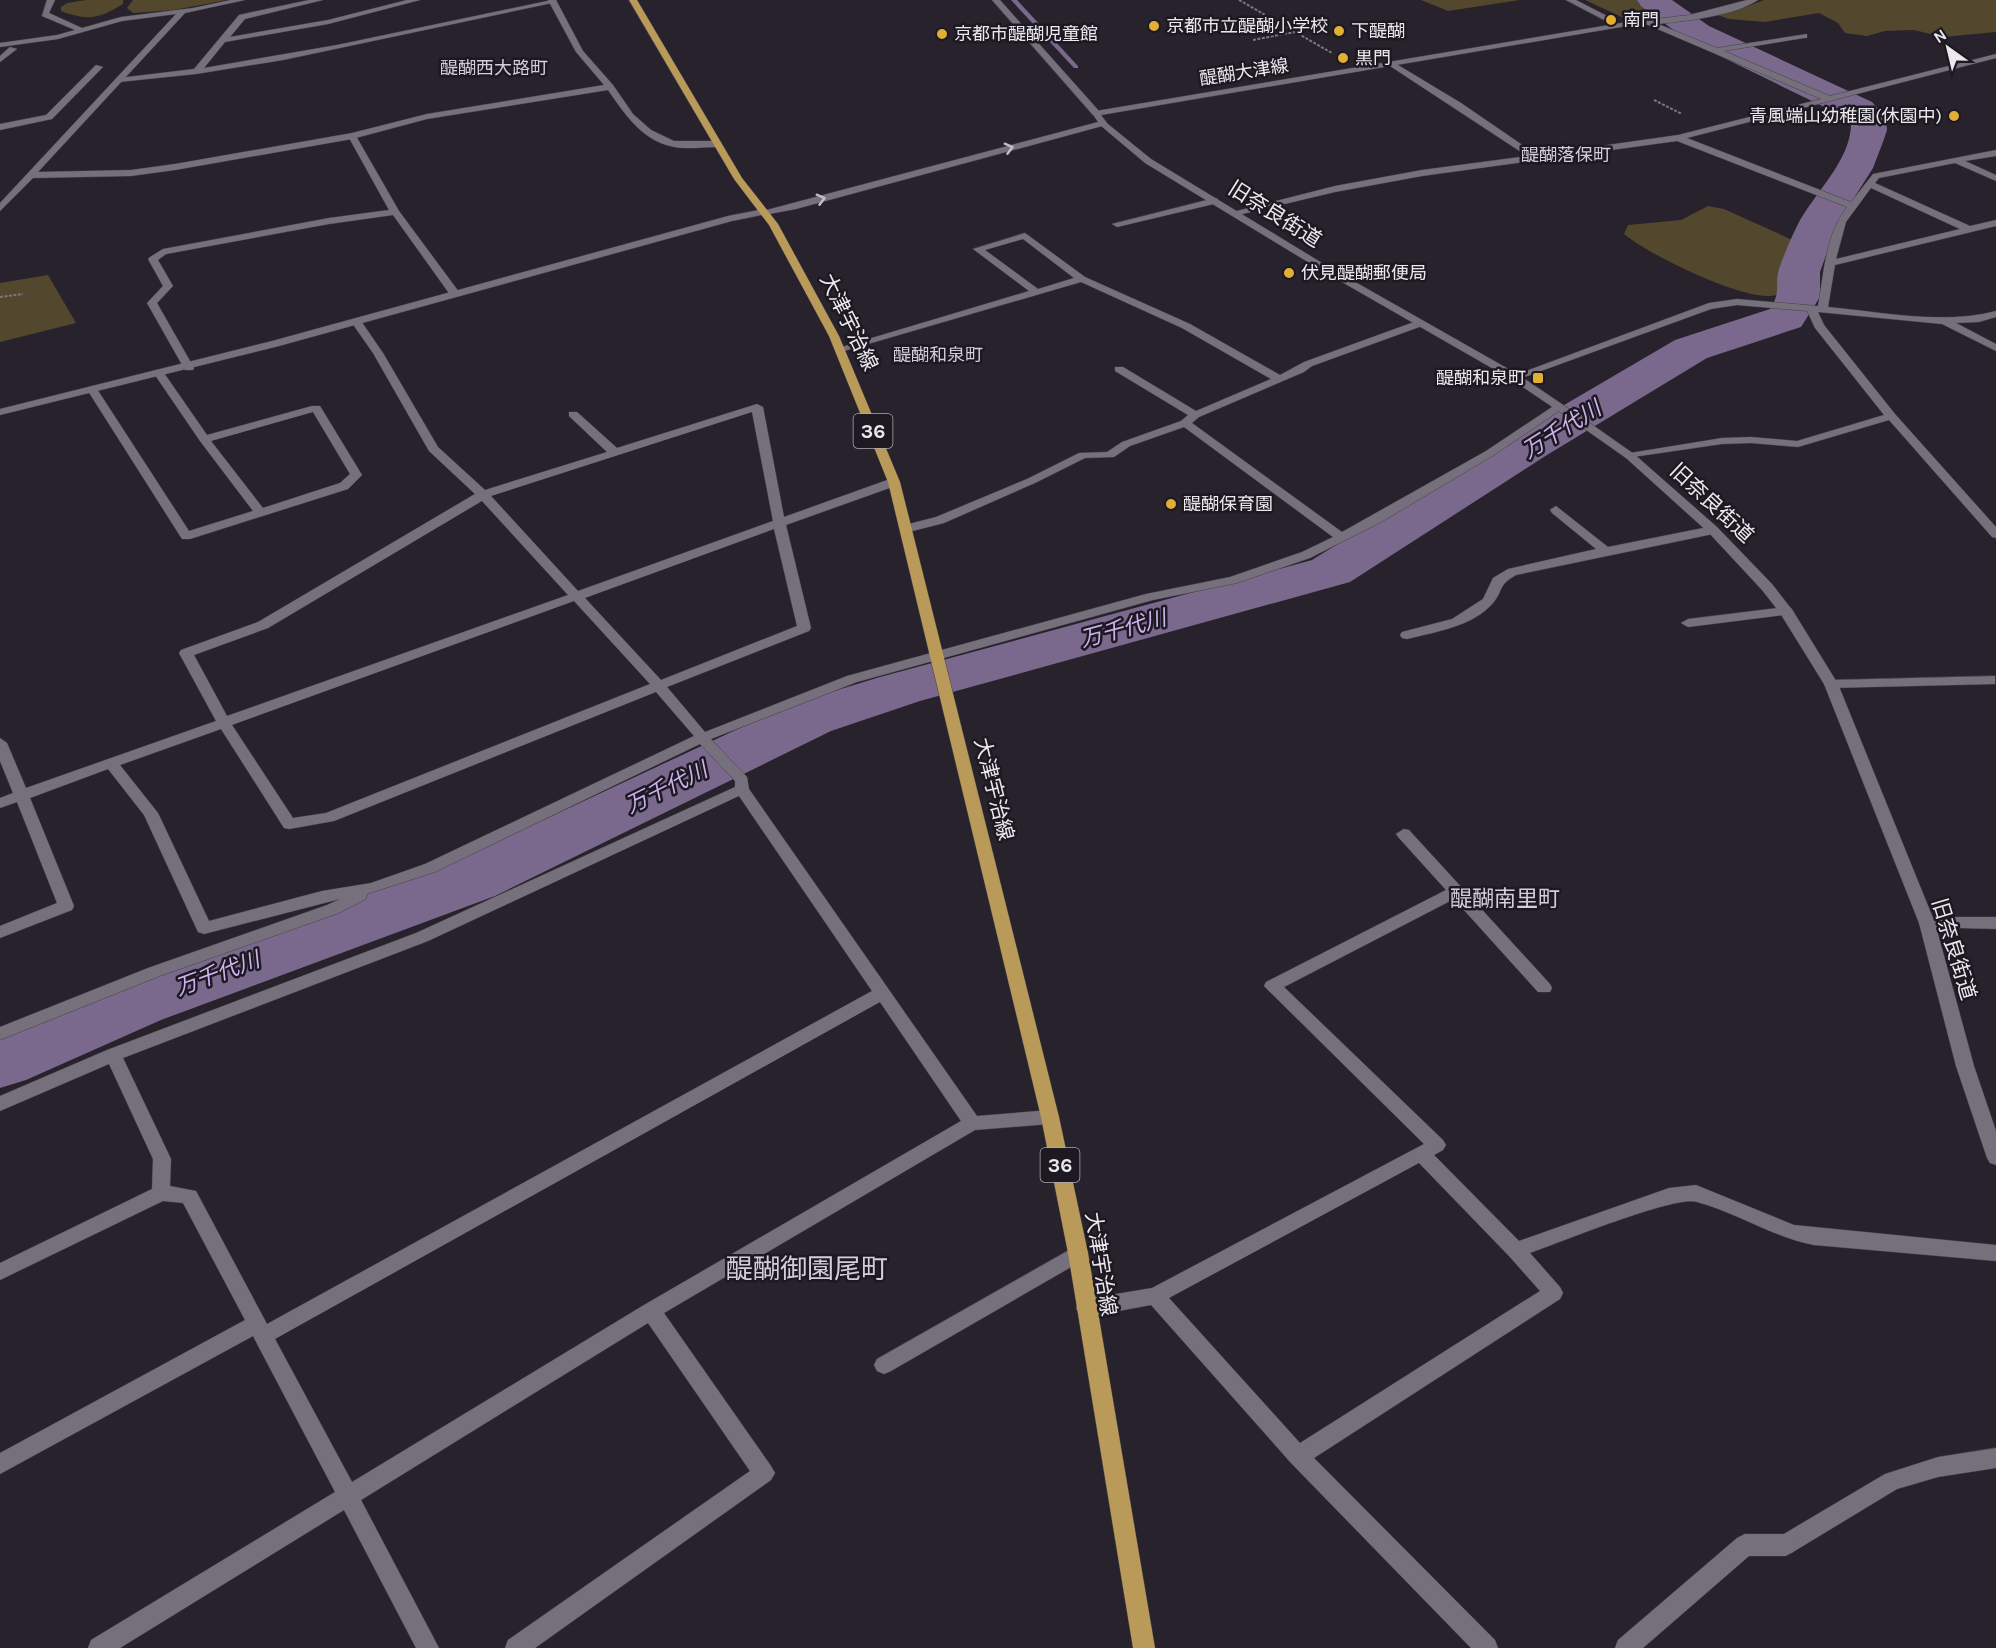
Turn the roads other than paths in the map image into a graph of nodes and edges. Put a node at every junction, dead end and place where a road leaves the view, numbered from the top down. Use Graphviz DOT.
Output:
graph roads {
  1 [pos="51,0"];
  2 [pos="241,0"];
  3 [pos="319,0"];
  4 [pos="416,0"];
  5 [pos="633,0"];
  6 [pos="996,0"];
  7 [pos="1569,0"];
  8 [pos="1754,0"];
  9 [pos="552,1"];
  10 [pos="183,11"];
  11 [pos="1614,21"];
  12 [pos="1651,23"];
  13 [pos="81,30"];
  14 [pos="1804,36"];
  15 [pos="223,40"];
  16 [pos="0,45"];
  17 [pos="13,49"];
  18 [pos="1721,50"];
  19 [pos="1996,56"];
  20 [pos="0,60"];
  21 [pos="1393,64"];
  22 [pos="99,67"];
  23 [pos="196,72"];
  24 [pos="119,80"];
  25 [pos="610,87"];
  26 [pos="1830,98"];
  27 [pos="1096,113"];
  28 [pos="1103,123"];
  29 [pos="0,127"];
  30 [pos="352,136"];
  31 [pos="1678,138"];
  32 [pos="718,144"];
  33 [pos="1996,153"];
  34 [pos="1536,158"];
  35 [pos="1957,161"];
  36 [pos="30,175"];
  37 [pos="1996,178"];
  38 [pos="1870,184"];
  39 [pos="1215,201"];
  40 [pos="1847,204"];
  41 [pos="0,208"];
  42 [pos="395,212"];
  43 [pos="764,212"];
  44 [pos="1234,213"];
  45 [pos="1996,222"];
  46 [pos="1117,224"];
  47 [pos="1968,229"];
  48 [pos="1831,263"];
  49 [pos="1082,279"];
  50 [pos="1036,292"];
  51 [pos="455,294"];
  52 [pos="1808,308"];
  53 [pos="1823,310"];
  54 [pos="1996,314"];
  55 [pos="1944,321"];
  56 [pos="357,323"];
  57 [pos="1418,324"];
  58 [pos="1996,348"];
  59 [pos="840,349"];
  60 [pos="189,368"];
  61 [pos="1119,369"];
  62 [pos="160,375"];
  63 [pos="1515,377"];
  64 [pos="1279,379"];
  65 [pos="93,391"];
  66 [pos="1564,411"];
  67 [pos="0,412"];
  68 [pos="573,414"];
  69 [pos="1891,416"];
  70 [pos="1190,419"];
  71 [pos="204,439"];
  72 [pos="615,453"];
  73 [pos="1630,456"];
  74 [pos="894,482"];
  75 [pos="483,495"];
  76 [pos="1556,510"];
  77 [pos="260,512"];
  78 [pos="779,524"];
  79 [pos="904,529"];
  80 [pos="1713,530"];
  81 [pos="1996,534"];
  82 [pos="1341,537"];
  83 [pos="1606,551"];
  84 [pos="575,597"];
  85 [pos="1786,611"];
  86 [pos="1688,623"];
  87 [pos="1407,635"];
  88 [pos="937,662"];
  89 [pos="1995,680"];
  90 [pos="1831,684"];
  91 [pos="658,685"];
  92 [pos="224,723"];
  93 [pos="0,743"];
  94 [pos="707,743"];
  95 [pos="112,764"];
  96 [pos="742,785"];
  97 [pos="22,796"];
  98 [pos="0,803"];
  99 [pos="1404,834"];
  100 [pos="373,888"];
  101 [pos="1456,891"];
  102 [pos="1927,923"];
  103 [pos="1996,923"];
  104 [pos="0,932"];
  105 [pos="1544,988"];
  106 [pos="882,993"];
  107 [pos="0,1034"];
  108 [pos="113,1054"];
  109 [pos="0,1104"];
  110 [pos="1050,1117"];
  111 [pos="972,1123"];
  112 [pos="1421,1154"];
  113 [pos="1996,1158"];
  114 [pos="161,1193"];
  115 [pos="1516,1250"];
  116 [pos="1078,1253"];
  117 [pos="1996,1253"];
  118 [pos="0,1272"];
  119 [pos="1155,1296"];
  120 [pos="1086,1308"];
  121 [pos="651,1311"];
  122 [pos="260,1330"];
  123 [pos="884,1365"];
  124 [pos="1298,1456"];
  125 [pos="1996,1458"];
  126 [pos="0,1464"];
  127 [pos="347,1495"];
  128 [pos="99,1648"];
  129 [pos="428,1648"];
  130 [pos="516,1648"];
  131 [pos="1144,1648"];
  132 [pos="1487,1648"];
  133 [pos="1626,1648"];
  1 -- 13 [label="street"];
  2 -- 10 [label="street"];
  3 -- 15 [label="street"];
  4 -- 15 [label="street"];
  5 -- 32 [label="main road, 大津宇治線 / 36"];
  6 -- 27 [label="street"];
  7 -- 11 [label="street"];
  8 -- 12 [label="street, 醍醐大津線"];
  9 -- 23 [label="street"];
  9 -- 25 [label="street"];
  10 -- 13 [label="street"];
  10 -- 24 [label="street"];
  11 -- 12 [label="street, 醍醐大津線"];
  11 -- 21 [label="street, 醍醐大津線"];
  12 -- 18 [label="street"];
  13 -- 16 [label="street"];
  14 -- 18 [label="street"];
  15 -- 23 [label="street"];
  17 -- 20 [label="street"];
  18 -- 26 [label="street"];
  19 -- 26 [label="street"];
  21 -- 27 [label="street, 醍醐大津線"];
  21 -- 34 [label="street"];
  22 -- 29 [label="street"];
  23 -- 24 [label="street"];
  24 -- 36 [label="street"];
  25 -- 30 [label="street"];
  25 -- 32 [label="street"];
  26 -- 31 [label="street"];
  27 -- 28 [label="street"];
  28 -- 39 [label="street, 旧奈良街道"];
  43 -- 28 [label="street, one-way"];
  30 -- 36 [label="street"];
  30 -- 42 [label="street"];
  31 -- 34 [label="street"];
  31 -- 40 [label="street"];
  32 -- 43 [label="main road, 大津宇治線 / 36"];
  33 -- 35 [label="street"];
  34 -- 44 [label="street"];
  35 -- 37 [label="street"];
  35 -- 38 [label="street"];
  36 -- 41 [label="street"];
  38 -- 40 [label="street"];
  38 -- 47 [label="street"];
  39 -- 44 [label="street, 旧奈良街道"];
  39 -- 46 [label="street"];
  40 -- 48 [label="street"];
  42 -- 51 [label="street"];
  42 -- 60 [label="street"];
  43 -- 51 [label="street"];
  43 -- 59 [label="main road, 大津宇治線 / 36"];
  44 -- 57 [label="street, 旧奈良街道"];
  45 -- 47 [label="street"];
  47 -- 48 [label="street"];
  48 -- 53 [label="street"];
  49 -- 50 [label="street"];
  49 -- 50 [label="street"];
  49 -- 64 [label="street"];
  50 -- 59 [label="street"];
  51 -- 56 [label="street"];
  52 -- 53 [label="street"];
  52 -- 63 [label="street"];
  52 -- 69 [label="street"];
  53 -- 55 [label="street"];
  54 -- 55 [label="street"];
  55 -- 58 [label="street"];
  56 -- 60 [label="street"];
  56 -- 75 [label="street"];
  57 -- 63 [label="street, 旧奈良街道"];
  57 -- 64 [label="street"];
  59 -- 74 [label="main road, 大津宇治線 / 36"];
  60 -- 62 [label="street"];
  61 -- 70 [label="street"];
  62 -- 65 [label="street"];
  62 -- 71 [label="street"];
  63 -- 66 [label="street, 旧奈良街道"];
  64 -- 70 [label="street"];
  65 -- 67 [label="street"];
  65 -- 77 [label="street"];
  66 -- 73 [label="street, 旧奈良街道"];
  66 -- 82 [label="street"];
  68 -- 72 [label="street"];
  69 -- 73 [label="street"];
  69 -- 81 [label="street"];
  70 -- 79 [label="street"];
  70 -- 82 [label="street"];
  71 -- 77 [label="street"];
  71 -- 77 [label="street"];
  72 -- 75 [label="street"];
  72 -- 78 [label="street"];
  73 -- 80 [label="street, 旧奈良街道"];
  74 -- 78 [label="street"];
  74 -- 79 [label="main road, 大津宇治線 / 36"];
  75 -- 84 [label="street"];
  75 -- 92 [label="street"];
  76 -- 83 [label="street"];
  78 -- 84 [label="street"];
  78 -- 91 [label="street"];
  79 -- 88 [label="main road, 大津宇治線 / 36"];
  80 -- 83 [label="street"];
  80 -- 85 [label="street, 旧奈良街道"];
  82 -- 88 [label="street"];
  83 -- 87 [label="street"];
  84 -- 91 [label="street"];
  84 -- 92 [label="street"];
  85 -- 86 [label="street"];
  85 -- 90 [label="street, 旧奈良街道"];
  88 -- 94 [label="street"];
  88 -- 110 [label="main road, 大津宇治線 / 36"];
  89 -- 90 [label="street"];
  90 -- 102 [label="street, 旧奈良街道"];
  91 -- 92 [label="street"];
  91 -- 94 [label="street"];
  92 -- 95 [label="street"];
  93 -- 97 [label="street"];
  94 -- 96 [label="street"];
  94 -- 100 [label="street"];
  95 -- 97 [label="street"];
  95 -- 100 [label="street"];
  96 -- 106 [label="street"];
  96 -- 108 [label="street"];
  97 -- 98 [label="street"];
  97 -- 104 [label="street"];
  99 -- 101 [label="street"];
  100 -- 107 [label="street"];
  101 -- 105 [label="street"];
  101 -- 112 [label="street"];
  102 -- 103 [label="street"];
  102 -- 113 [label="street, 旧奈良街道"];
  106 -- 111 [label="street"];
  106 -- 122 [label="street"];
  108 -- 109 [label="street"];
  108 -- 114 [label="street"];
  110 -- 111 [label="street"];
  110 -- 116 [label="main road, 大津宇治線 / 36"];
  111 -- 121 [label="street"];
  112 -- 115 [label="street"];
  112 -- 119 [label="street"];
  114 -- 118 [label="street"];
  114 -- 122 [label="street"];
  115 -- 117 [label="street"];
  115 -- 124 [label="street"];
  116 -- 120 [label="main road, 大津宇治線 / 36"];
  116 -- 123 [label="street"];
  119 -- 120 [label="street"];
  119 -- 124 [label="street"];
  120 -- 131 [label="main road, 大津宇治線 / 36"];
  121 -- 127 [label="street"];
  121 -- 130 [label="street"];
  122 -- 126 [label="street"];
  122 -- 127 [label="street"];
  124 -- 132 [label="street"];
  125 -- 133 [label="street"];
  127 -- 128 [label="street"];
  127 -- 129 [label="street"];
}
